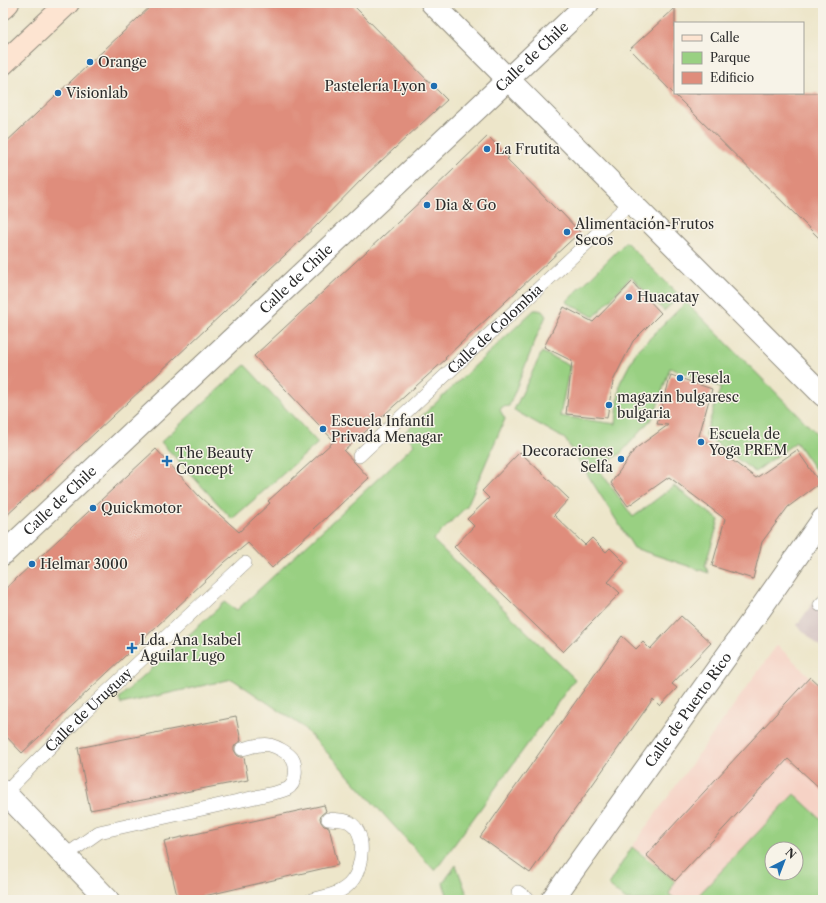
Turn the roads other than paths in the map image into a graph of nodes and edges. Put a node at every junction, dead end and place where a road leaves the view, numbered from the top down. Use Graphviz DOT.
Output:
graph roads {
  1 [pos="8,3"];
  2 [pos="68,3"];
  3 [pos="432,3"];
  4 [pos="588,3"];
  5 [pos="3,8"];
  6 [pos="3,64"];
  7 [pos="508,79"];
  8 [pos="631,202"];
  9 [pos="823,395"];
  10 [pos="359,456"];
  11 [pos="823,519"];
  12 [pos="3,554"];
  13 [pos="246,563"];
  14 [pos="242,749"];
  15 [pos="4,792"];
  16 [pos="328,819"];
  17 [pos="65,856"];
  18 [pos="518,892"];
  19 [pos="108,900"];
  20 [pos="311,900"];
  21 [pos="529,900"];
  22 [pos="552,900"];
  1 -- 5 [label="main road"];
  2 -- 6 [label="main road"];
  3 -- 7 [label="street"];
  4 -- 7 [label="street, Calle de Chile"];
  7 -- 8 [label="street"];
  7 -- 12 [label="street, Calle de Chile"];
  8 -- 9 [label="street"];
  8 -- 10 [label="lane, Calle de Colombia"];
  11 -- 22 [label="street, Calle de Puerto Rico"];
  13 -- 15 [label="lane, Calle de Uruguay"];
  14 -- 17 [label="lane"];
  15 -- 17 [label="street, Calle de Uruguay"];
  16 -- 20 [label="lane"];
  17 -- 19 [label="street, Calle de Uruguay"];
  18 -- 21 [label="lane"];
}
